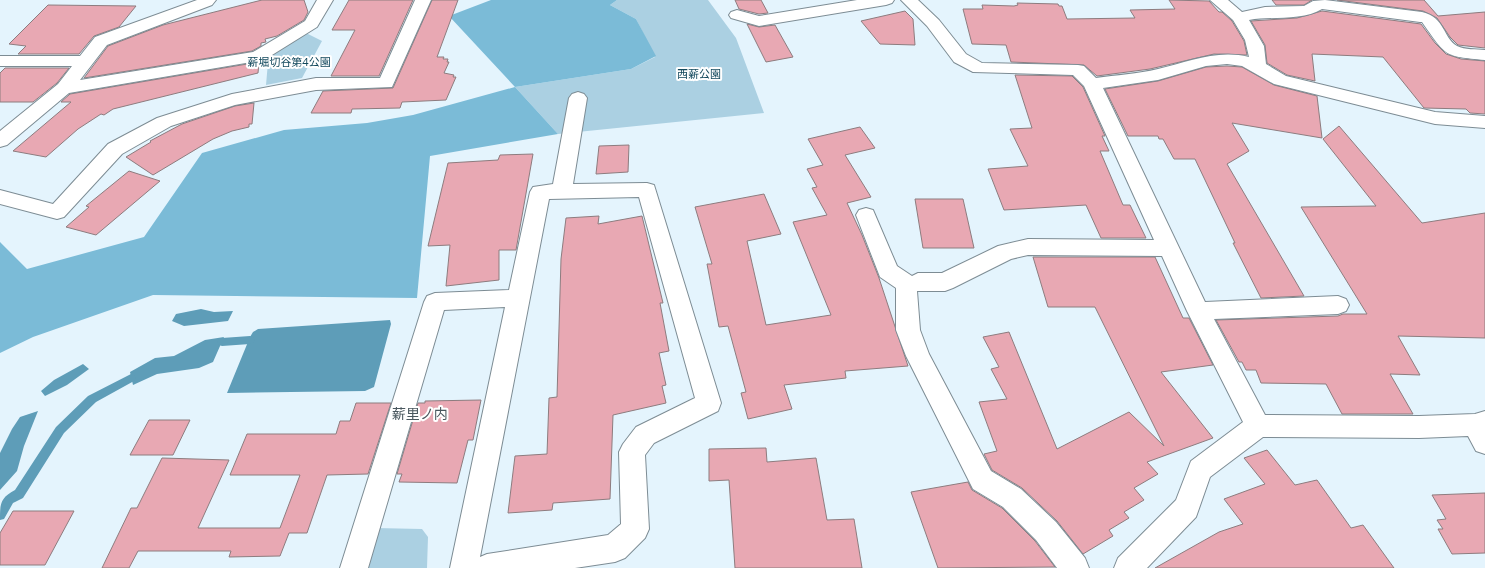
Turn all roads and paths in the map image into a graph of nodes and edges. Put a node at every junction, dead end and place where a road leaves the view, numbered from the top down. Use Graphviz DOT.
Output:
graph roads {
  1 [pos="325,0"];
  2 [pos="423,0"];
  3 [pos="886,0"];
  4 [pos="909,0"];
  5 [pos="1218,0"];
  6 [pos="209,1"];
  7 [pos="1317,2"];
  8 [pos="737,15"];
  9 [pos="1239,17"];
  10 [pos="1485,55"];
  11 [pos="0,61"];
  12 [pos="86,61"];
  13 [pos="1258,66"];
  14 [pos="1092,84"];
  15 [pos="64,88"];
  16 [pos="578,98"];
  17 [pos="1485,122"];
  18 [pos="0,141"];
  19 [pos="562,191"];
  20 [pos="0,197"];
  21 [pos="866,215"];
  22 [pos="1169,248"];
  23 [pos="909,285"];
  24 [pos="517,298"];
  25 [pos="1338,306"];
  26 [pos="1198,311"];
  27 [pos="1258,426"];
  28 [pos="1482,430"];
  29 [pos="354,568"];
  30 [pos="464,568"];
  31 [pos="487,568"];
  32 [pos="1075,568"];
  33 [pos="1128,568"];
  1 -- 15 [label="street"];
  2 -- 20 [label="street"];
  3 -- 8 [label="street"];
  4 -- 14 [label="street"];
  5 -- 9 [label="street"];
  6 -- 12 [label="street"];
  7 -- 9 [label="street"];
  7 -- 10 [label="street"];
  9 -- 13 [label="street"];
  11 -- 12 [label="street"];
  12 -- 15 [label="street"];
  13 -- 14 [label="street"];
  13 -- 17 [label="street"];
  14 -- 22 [label="street"];
  15 -- 18 [label="street"];
  16 -- 19 [label="street"];
  19 -- 24 [label="street"];
  19 -- 31 [label="street"];
  21 -- 23 [label="street"];
  22 -- 23 [label="street"];
  22 -- 26 [label="street"];
  23 -- 32 [label="street"];
  24 -- 29 [label="street"];
  24 -- 30 [label="street"];
  25 -- 26 [label="street"];
  26 -- 27 [label="street"];
  27 -- 28 [label="street"];
  27 -- 33 [label="street"];
}
